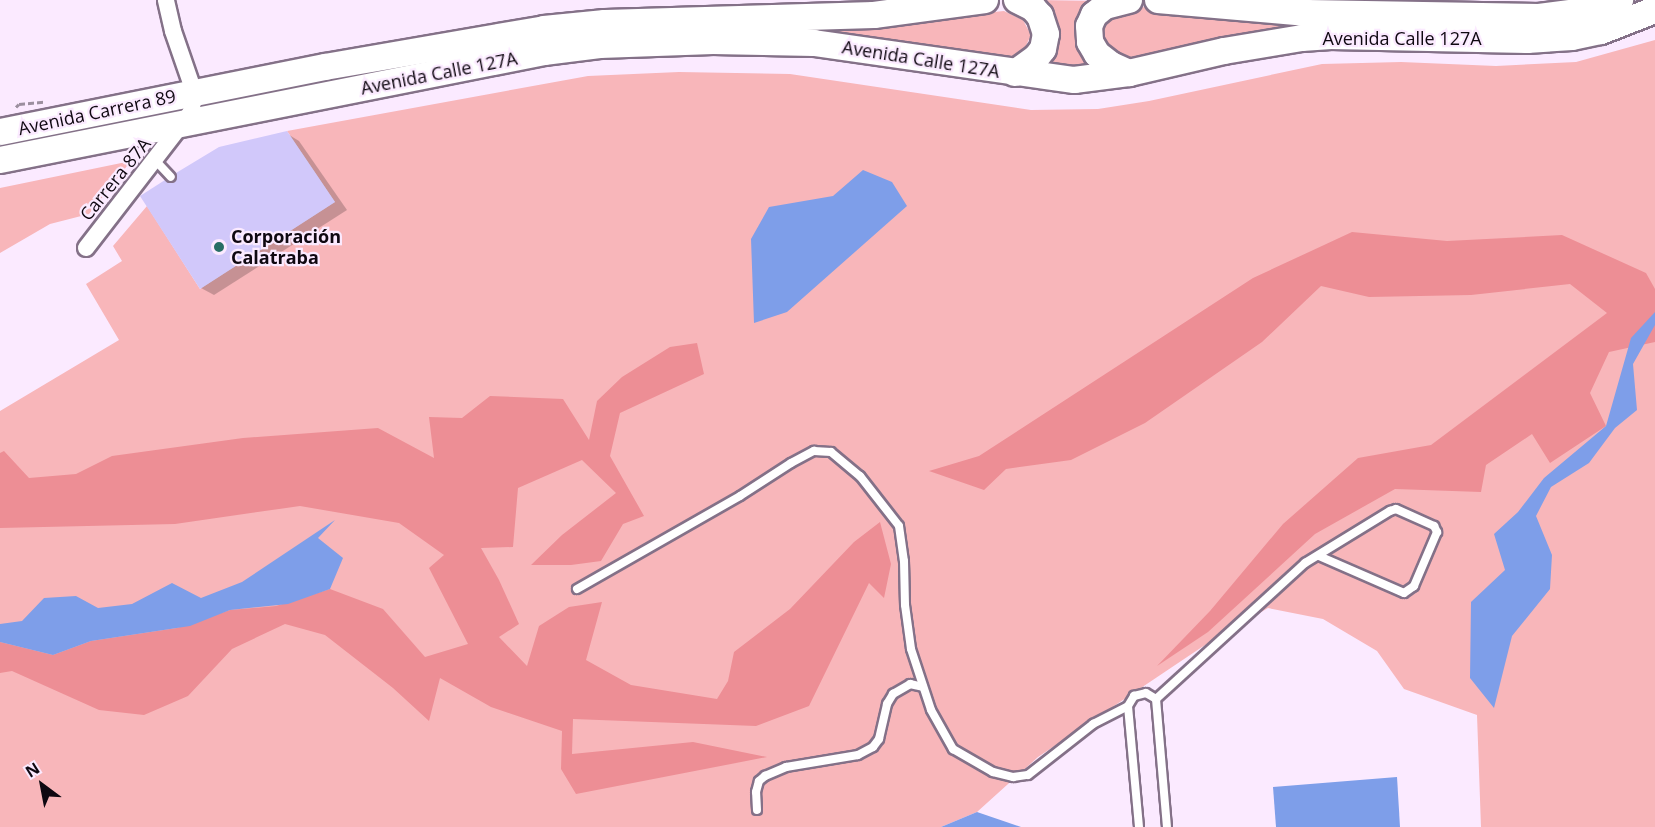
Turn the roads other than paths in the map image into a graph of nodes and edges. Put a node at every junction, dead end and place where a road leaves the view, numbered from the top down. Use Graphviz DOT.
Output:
graph roads {
  1 [pos="166,0"];
  2 [pos="985,0"];
  3 [pos="1017,0"];
  4 [pos="1129,0"];
  5 [pos="1158,0"];
  6 [pos="1620,0"];
  7 [pos="1304,6"];
  8 [pos="1655,10"];
  9 [pos="1015,73"];
  10 [pos="1129,73"];
  11 [pos="193,93"];
  12 [pos="185,122"];
  13 [pos="0,132"];
  14 [pos="0,160"];
  15 [pos="155,160"];
  16 [pos="171,177"];
  17 [pos="86,248"];
  18 [pos="1319,556"];
  19 [pos="577,589"];
  20 [pos="923,687"];
  21 [pos="1156,699"];
  22 [pos="1128,706"];
  23 [pos="757,810"];
  24 [pos="1139,827"];
  25 [pos="1167,827"];
  1 -- 11 [label="street"];
  2 -- 11 [label="main road, Avenida Calle 127A"];
  3 -- 9 [label="main road"];
  4 -- 10 [label="main road"];
  5 -- 7 [label="main road, Avenida Calle 127A"];
  6 -- 7 [label="main road, Avenida Calle 127A"];
  8 -- 10 [label="main road, Avenida Calle 127A"];
  9 -- 10 [label="main road, Avenida Calle 127A"];
  9 -- 12 [label="main road, Avenida Calle 127A"];
  11 -- 12 [label="street, Carrera 87A"];
  11 -- 13 [label="main road, Avenida Carrera 89"];
  12 -- 14 [label="main road, Avenida Carrera 89"];
  12 -- 15 [label="street, Carrera 87A"];
  15 -- 16 [label="lane"];
  15 -- 17 [label="street, Carrera 87A"];
  18 -- 18 [label="lane"];
  18 -- 21 [label="lane"];
  19 -- 20 [label="lane"];
  20 -- 22 [label="lane"];
  20 -- 23 [label="lane"];
  21 -- 22 [label="lane"];
  21 -- 25 [label="lane"];
  22 -- 24 [label="lane"];
}
